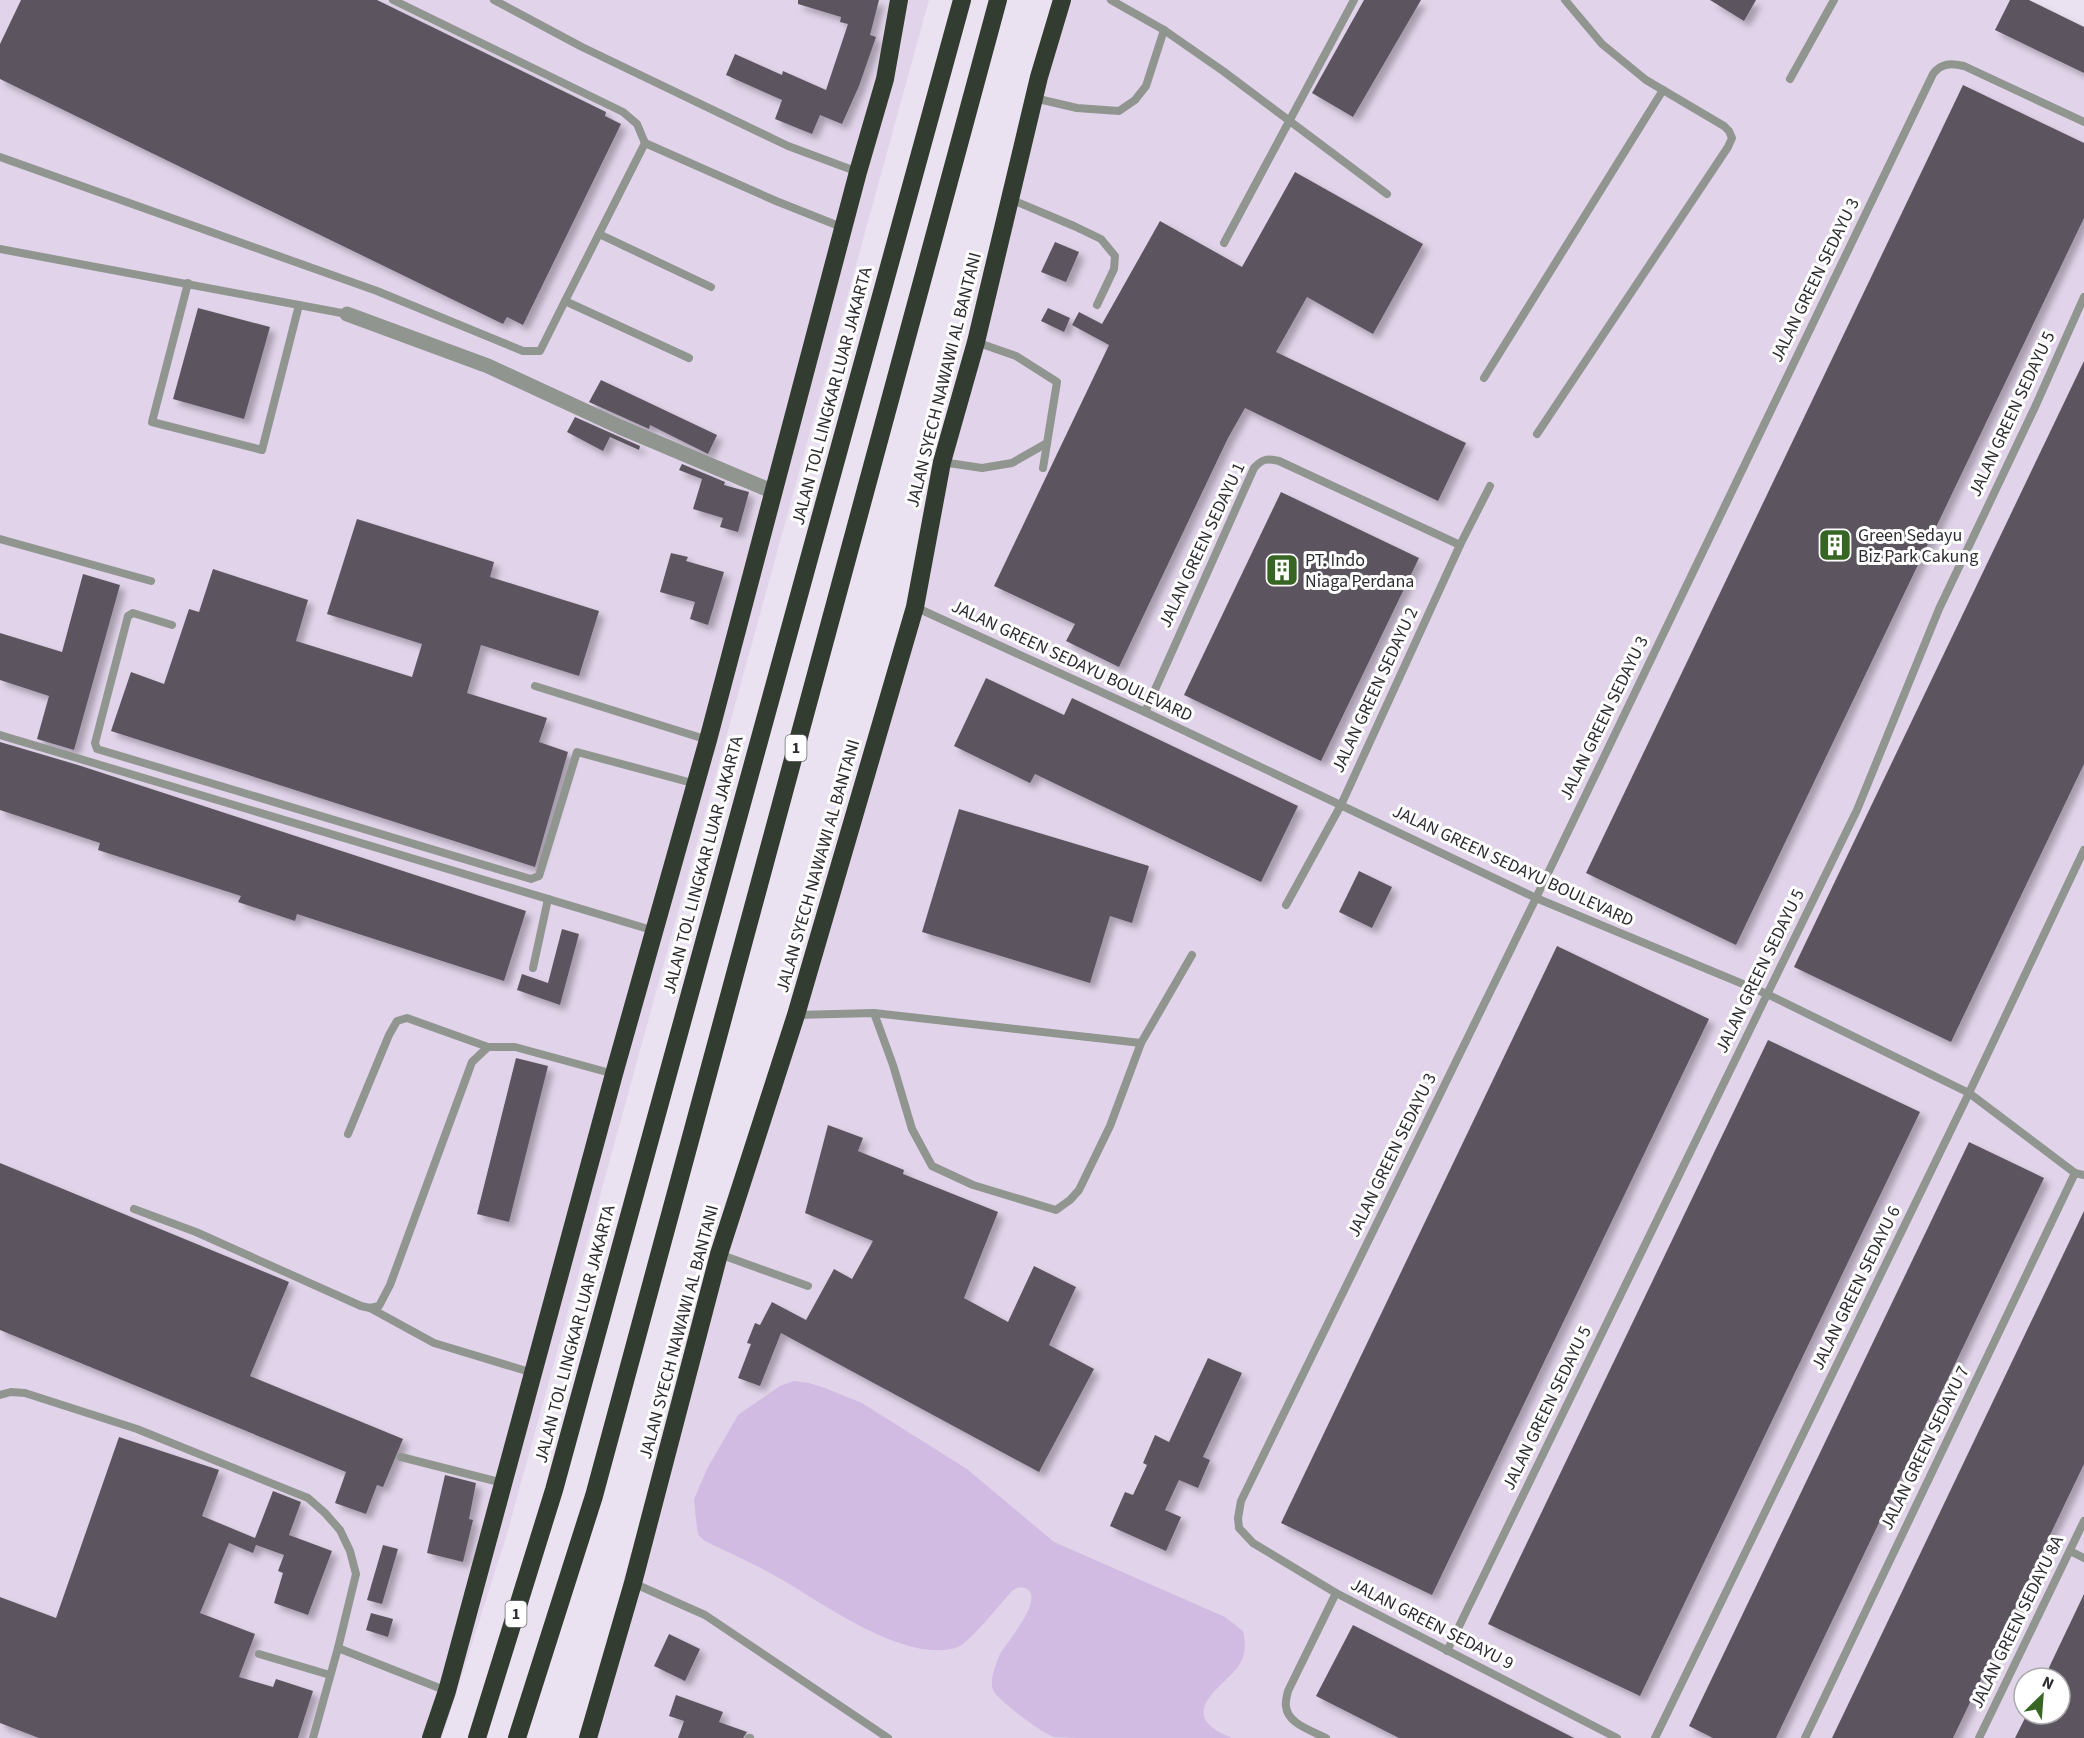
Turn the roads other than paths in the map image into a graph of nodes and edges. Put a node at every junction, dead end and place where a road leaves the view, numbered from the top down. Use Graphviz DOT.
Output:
graph roads {
  1 [pos="393,0"];
  2 [pos="494,0"];
  3 [pos="899,0"];
  4 [pos="962,0"];
  5 [pos="998,0"];
  6 [pos="1062,0"];
  7 [pos="1111,0"];
  8 [pos="1354,0"];
  9 [pos="1565,0"];
  10 [pos="1834,0"];
  11 [pos="1164,30"];
  12 [pos="1790,79"];
  13 [pos="1662,90"];
  14 [pos="1034,98"];
  15 [pos="1290,121"];
  16 [pos="2084,122"];
  17 [pos="645,143"];
  18 [pos="0,158"];
  19 [pos="858,172"];
  20 [pos="1387,194"];
  21 [pos="1010,198"];
  22 [pos="844,228"];
  23 [pos="599,234"];
  24 [pos="1224,243"];
  25 [pos="0,249"];
  26 [pos="188,283"];
  27 [pos="711,287"];
  28 [pos="2084,297"];
  29 [pos="565,301"];
  30 [pos="299,304"];
  31 [pos="1097,305"];
  32 [pos="347,314"];
  33 [pos="976,342"];
  34 [pos="689,358"];
  35 [pos="1484,378"];
  36 [pos="1537,434"];
  37 [pos="1047,443"];
  38 [pos="942,462"];
  39 [pos="1043,468"];
  40 [pos="1490,486"];
  41 [pos="774,492"];
  42 [pos="0,539"];
  43 [pos="1460,545"];
  44 [pos="151,581"];
  45 [pos="915,608"];
  46 [pos="172,625"];
  47 [pos="535,686"];
  48 [pos="1144,712"];
  49 [pos="0,735"];
  50 [pos="708,740"];
  51 [pos="696,784"];
  52 [pos="1341,806"];
  53 [pos="2084,850"];
  54 [pos="1536,898"];
  55 [pos="548,899"];
  56 [pos="1286,905"];
  57 [pos="655,931"];
  58 [pos="1192,955"];
  59 [pos="533,968"];
  60 [pos="1767,994"];
  61 [pos="874,1012"];
  62 [pos="796,1015"];
  63 [pos="1141,1043"];
  64 [pos="488,1047"];
  65 [pos="614,1074"];
  66 [pos="1969,1093"];
  67 [pos="348,1134"];
  68 [pos="2080,1174"];
  69 [pos="134,1209"];
  70 [pos="720,1254"];
  71 [pos="808,1286"];
  72 [pos="370,1308"];
  73 [pos="533,1373"];
  74 [pos="0,1395"];
  75 [pos="401,1457"];
  76 [pos="503,1483"];
  77 [pos="2084,1521"];
  78 [pos="1239,1528"];
  79 [pos="2070,1551"];
  80 [pos="2084,1557"];
  81 [pos="633,1583"];
  82 [pos="1336,1593"];
  83 [pos="338,1648"];
  84 [pos="1447,1651"];
  85 [pos="259,1654"];
  86 [pos="330,1675"];
  87 [pos="447,1691"];
  88 [pos="313,1738"];
  89 [pos="431,1738"];
  90 [pos="477,1738"];
  91 [pos="517,1738"];
  92 [pos="588,1738"];
  93 [pos="888,1738"];
  94 [pos="1326,1738"];
  95 [pos="1617,1738"];
  96 [pos="1655,1738"];
  97 [pos="1805,1738"];
  98 [pos="1979,1738"];
  1 -- 17 [label="lane"];
  2 -- 19 [label="lane"];
  3 -- 19 [label="highway"];
  4 -- 90 [label="highway, JALAN TOL LINGKAR LUAR JAKARTA / 1"];
  5 -- 91 [label="highway, 1"];
  6 -- 14 [label="highway, JALAN SYECH NAWAWI AL BANTANI"];
  7 -- 11 [label="lane"];
  8 -- 15 [label="lane"];
  9 -- 13 [label="lane"];
  10 -- 12 [label="lane"];
  11 -- 14 [label="lane"];
  11 -- 15 [label="lane"];
  13 -- 35 [label="lane"];
  13 -- 36 [label="lane"];
  14 -- 21 [label="highway, JALAN SYECH NAWAWI AL BANTANI"];
  15 -- 20 [label="lane"];
  15 -- 24 [label="lane"];
  16 -- 54 [label="lane, JALAN GREEN SEDAYU 3"];
  17 -- 22 [label="lane"];
  17 -- 23 [label="lane"];
  18 -- 29 [label="lane"];
  19 -- 22 [label="highway"];
  21 -- 31 [label="lane"];
  21 -- 33 [label="highway, JALAN SYECH NAWAWI AL BANTANI"];
  22 -- 41 [label="highway"];
  23 -- 27 [label="lane"];
  23 -- 29 [label="lane"];
  25 -- 26 [label="lane"];
  26 -- 30 [label="lane"];
  26 -- 30 [label="lane"];
  28 -- 60 [label="lane, JALAN GREEN SEDAYU 5"];
  29 -- 34 [label="lane"];
  30 -- 32 [label="lane"];
  32 -- 41 [label="street"];
  33 -- 37 [label="lane"];
  33 -- 38 [label="highway, JALAN SYECH NAWAWI AL BANTANI"];
  37 -- 38 [label="lane"];
  37 -- 39 [label="lane"];
  38 -- 45 [label="highway, JALAN SYECH NAWAWI AL BANTANI"];
  40 -- 43 [label="lane, JALAN GREEN SEDAYU 2"];
  41 -- 50 [label="highway"];
  42 -- 44 [label="lane"];
  43 -- 48 [label="lane, JALAN GREEN SEDAYU 1"];
  43 -- 52 [label="lane, JALAN GREEN SEDAYU 2"];
  45 -- 48 [label="lane, JALAN GREEN SEDAYU BOULEVARD"];
  45 -- 62 [label="highway, JALAN SYECH NAWAWI AL BANTANI"];
  46 -- 51 [label="lane"];
  47 -- 50 [label="lane"];
  48 -- 52 [label="lane, JALAN GREEN SEDAYU BOULEVARD"];
  49 -- 55 [label="lane"];
  50 -- 51 [label="highway"];
  51 -- 57 [label="highway"];
  52 -- 54 [label="lane, JALAN GREEN SEDAYU BOULEVARD"];
  52 -- 56 [label="lane, JALAN GREEN SEDAYU 2"];
  53 -- 66 [label="lane, JALAN GREEN SEDAYU 6"];
  54 -- 60 [label="lane, JALAN GREEN SEDAYU BOULEVARD"];
  54 -- 78 [label="lane, JALAN GREEN SEDAYU 3"];
  55 -- 57 [label="lane"];
  55 -- 59 [label="lane"];
  57 -- 65 [label="highway"];
  58 -- 63 [label="lane"];
  60 -- 66 [label="lane, JALAN GREEN SEDAYU BOULEVARD"];
  60 -- 84 [label="lane, JALAN GREEN SEDAYU 5"];
  61 -- 62 [label="lane"];
  61 -- 63 [label="lane"];
  61 -- 63 [label="lane"];
  62 -- 70 [label="highway, JALAN SYECH NAWAWI AL BANTANI"];
  64 -- 65 [label="lane"];
  64 -- 67 [label="lane"];
  64 -- 72 [label="lane"];
  65 -- 73 [label="highway"];
  66 -- 68 [label="lane, JALAN GREEN SEDAYU BOULEVARD"];
  66 -- 96 [label="lane, JALAN GREEN SEDAYU 6"];
  68 -- 97 [label="lane, JALAN GREEN SEDAYU 7"];
  69 -- 72 [label="lane"];
  70 -- 71 [label="lane"];
  70 -- 81 [label="highway, JALAN SYECH NAWAWI AL BANTANI"];
  72 -- 73 [label="lane"];
  73 -- 76 [label="highway"];
  74 -- 83 [label="lane"];
  75 -- 76 [label="lane"];
  76 -- 87 [label="highway"];
  77 -- 79 [label="lane, JALAN GREEN SEDAYU 8A"];
  78 -- 82 [label="lane, JALAN GREEN SEDAYU 9"];
  79 -- 80 [label="lane"];
  79 -- 98 [label="lane, JALAN GREEN SEDAYU 8A"];
  81 -- 92 [label="highway, JALAN SYECH NAWAWI AL BANTANI"];
  81 -- 93 [label="lane"];
  82 -- 84 [label="lane, JALAN GREEN SEDAYU 9"];
  82 -- 94 [label="lane"];
  83 -- 86 [label="lane"];
  83 -- 87 [label="lane"];
  84 -- 95 [label="lane, JALAN GREEN SEDAYU 9"];
  85 -- 86 [label="lane"];
  86 -- 88 [label="lane"];
  87 -- 89 [label="highway"];
}
